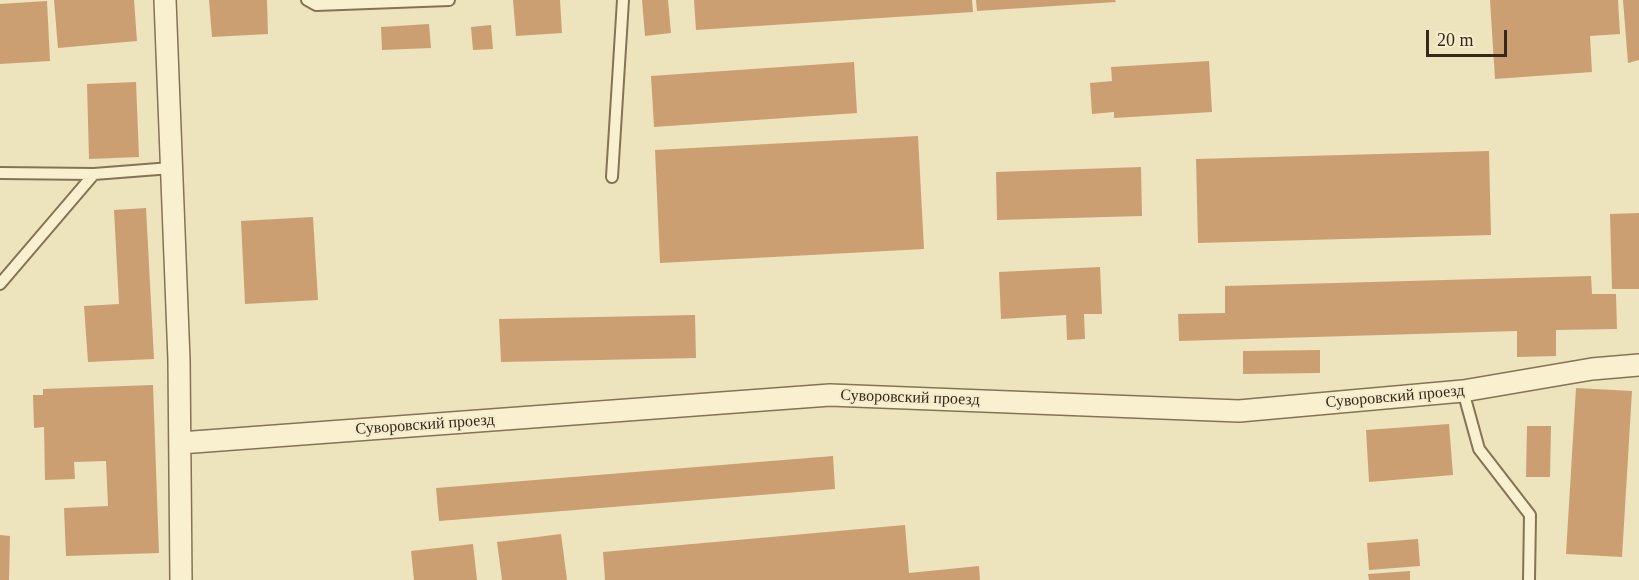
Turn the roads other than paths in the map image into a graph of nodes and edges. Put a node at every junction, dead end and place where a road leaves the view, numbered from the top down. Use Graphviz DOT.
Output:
graph roads {
  1 [pos="165,0"];
  2 [pos="307,0"];
  3 [pos="449,0"];
  4 [pos="623,0"];
  5 [pos="171,168"];
  6 [pos="0,172"];
  7 [pos="94,174"];
  8 [pos="612,177"];
  9 [pos="0,284"];
  10 [pos="1639,365"];
  11 [pos="1463,391"];
  12 [pos="180,443"];
  13 [pos="181,580"];
  14 [pos="1529,580"];
  1 -- 5 [label="street"];
  2 -- 3 [label="lane"];
  4 -- 8 [label="lane"];
  5 -- 7 [label="lane"];
  5 -- 12 [label="street"];
  6 -- 7 [label="lane"];
  7 -- 9 [label="lane"];
  10 -- 11 [label="street, Суворовский проезд"];
  11 -- 12 [label="street, Суворовский проезд"];
  11 -- 14 [label="lane"];
  12 -- 13 [label="street"];
}
